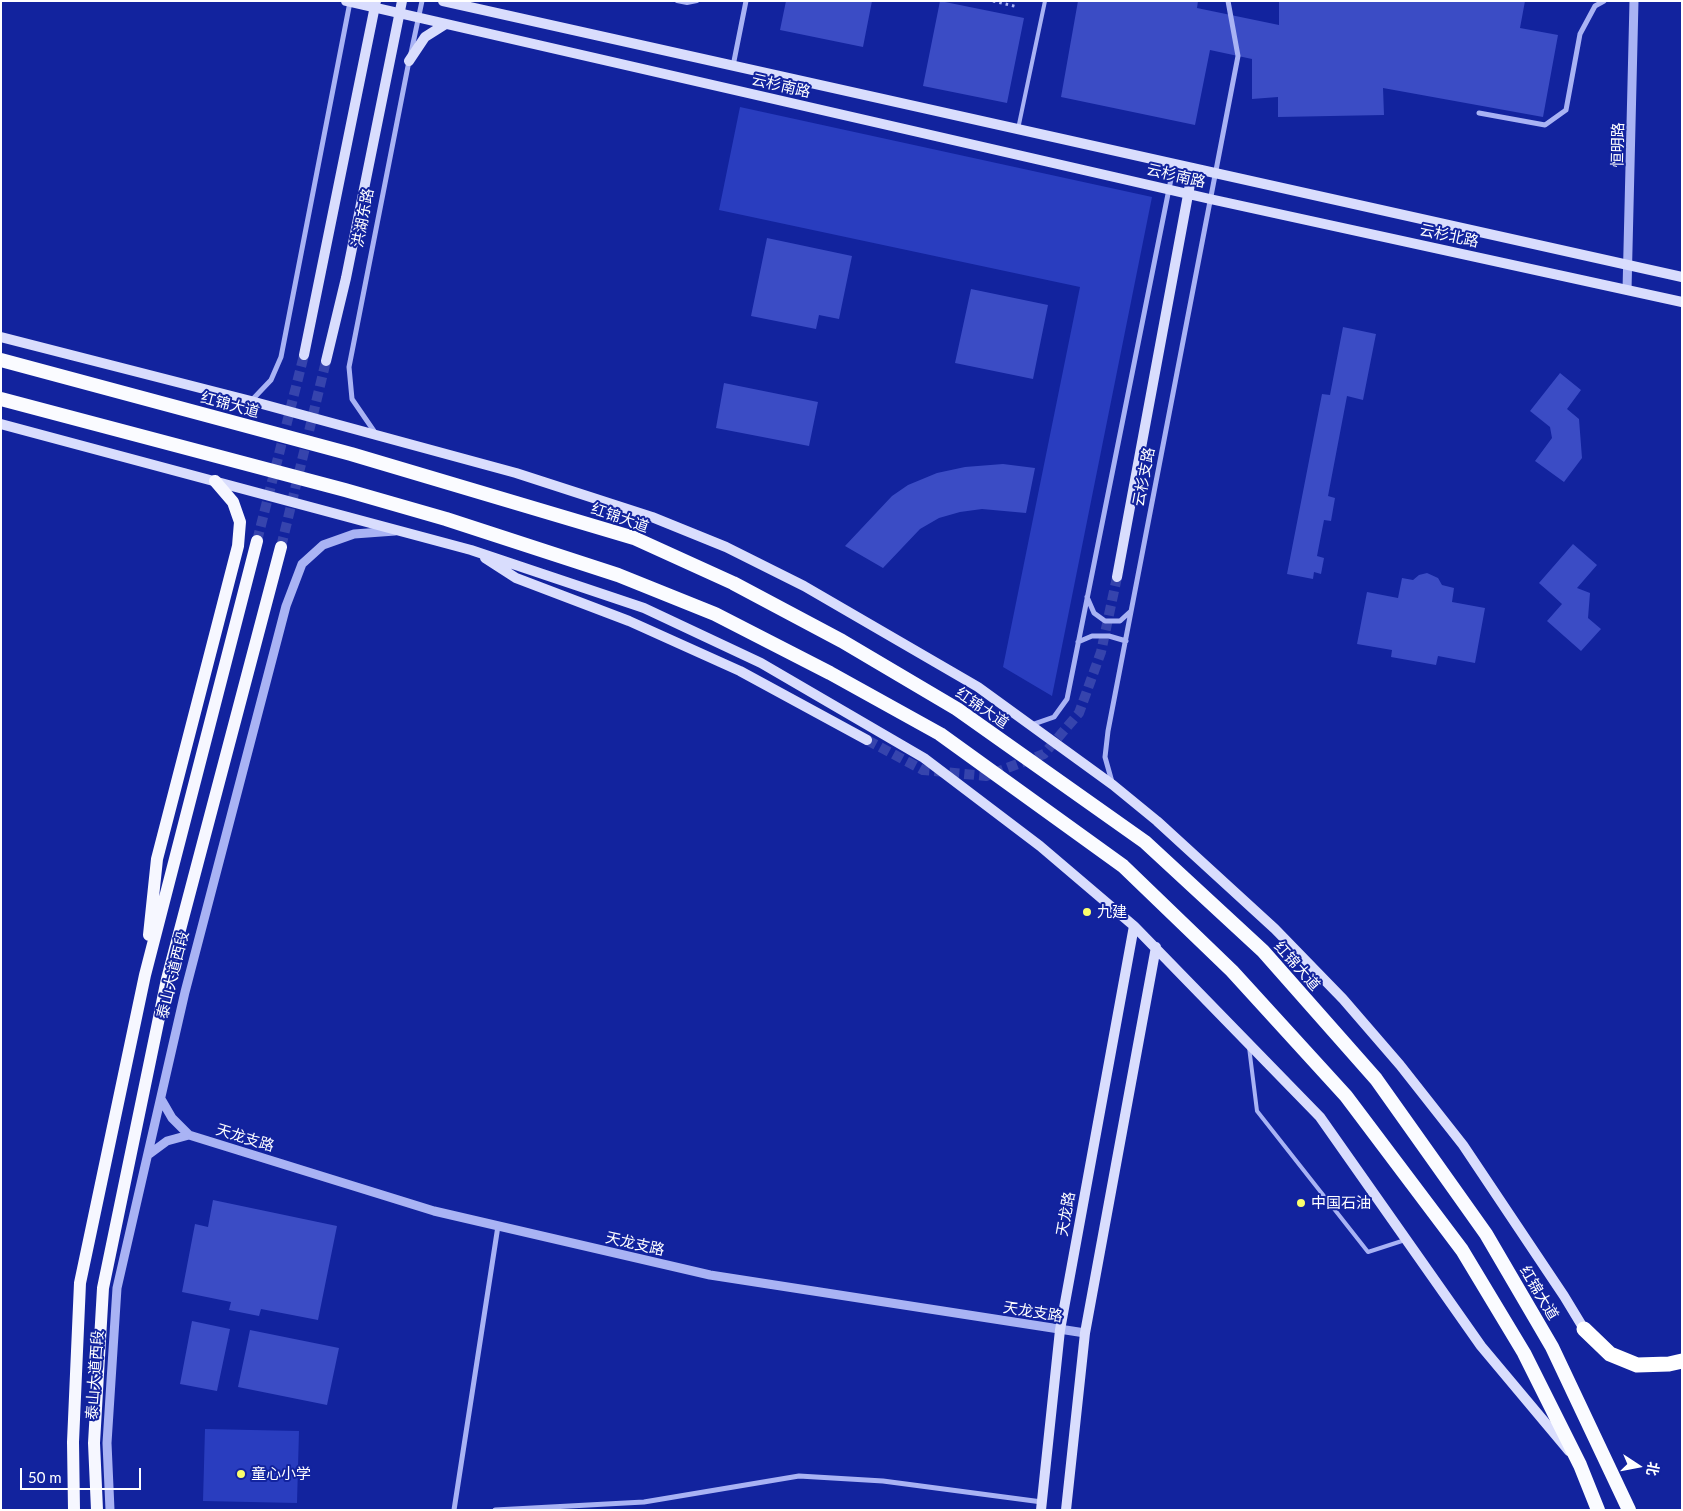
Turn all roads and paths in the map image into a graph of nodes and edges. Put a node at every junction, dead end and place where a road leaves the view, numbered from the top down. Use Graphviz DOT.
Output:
graph roads {
  1 [pos="402,1"];
  2 [pos="422,1"];
  3 [pos="443,1"];
  4 [pos="677,1"];
  5 [pos="697,1"];
  6 [pos="746,1"];
  7 [pos="993,1"];
  8 [pos="1045,1"];
  9 [pos="1228,1"];
  10 [pos="1604,1"];
  11 [pos="1634,1"];
  12 [pos="349,2"];
  13 [pos="375,5"];
  14 [pos="1018,6"];
  15 [pos="399,15"];
  16 [pos="418,19"];
  17 [pos="444,25"];
  18 [pos="409,61"];
  19 [pos="734,66"];
  20 [pos="1479,113"];
  21 [pos="1018,129"];
  22 [pos="1174,164"];
  23 [pos="1193,168"];
  24 [pos="1215,173"];
  25 [pos="1168,189"];
  26 [pos="1188,194"];
  27 [pos="1210,199"];
  28 [pos="1629,266"];
  29 [pos="1682,277"];
  30 [pos="1627,290"];
  31 [pos="1682,302"];
  32 [pos="1,337"];
  33 [pos="304,355"];
  34 [pos="1,360"];
  35 [pos="326,361"];
  36 [pos="1,399"];
  37 [pos="251,401"];
  38 [pos="1,424"];
  39 [pos="376,435"];
  40 [pos="215,481"];
  41 [pos="401,530"];
  42 [pos="257,541"];
  43 [pos="281,547"];
  44 [pos="471,550"];
  45 [pos="1117,577"];
  46 [pos="1087,596"];
  47 [pos="1132,610"];
  48 [pos="1126,641"];
  49 [pos="1078,642"];
  50 [pos="1030,726"];
  51 [pos="868,740"];
  52 [pos="1113,785"];
  53 [pos="1134,926"];
  54 [pos="1156,947"];
  55 [pos="145,975"];
  56 [pos="1248,1042"];
  57 [pos="161,1099"];
  58 [pos="189,1135"];
  59 [pos="148,1155"];
  60 [pos="498,1226"];
  61 [pos="1406,1239"];
  62 [pos="1584,1329"];
  63 [pos="1060,1330"];
  64 [pos="1085,1333"];
  65 [pos="1682,1361"];
  66 [pos="1580,1465"];
  67 [pos="1041,1506"];
  68 [pos="74,1510"];
  69 [pos="97,1510"];
  70 [pos="110,1510"];
  71 [pos="454,1510"];
  72 [pos="495,1510"];
  73 [pos="1066,1510"];
  74 [pos="1598,1510"];
  75 [pos="1629,1510"];
  1 -- 15 [label="main road, 洪湖东路"];
  2 -- 16 [label="street, 洪湖东路"];
  3 -- 19 [label="main road, 云杉南路"];
  4 -- 5 [label="lane"];
  6 -- 19 [label="street"];
  7 -- 14 [label="path"];
  8 -- 21 [label="lane"];
  9 -- 24 [label="street, 云杉支路"];
  10 -- 20 [label="street"];
  11 -- 28 [label="street, 恒明路"];
  12 -- 13 [label="main road, 云杉南路"];
  12 -- 37 [label="street"];
  13 -- 15 [label="main road, 云杉南路"];
  13 -- 33 [label="main road, 洪湖东路"];
  15 -- 16 [label="main road, 云杉南路"];
  15 -- 35 [label="main road, 洪湖东路"];
  16 -- 17 [label="main road, 云杉南路"];
  16 -- 18 [label="street, 洪湖东路"];
  17 -- 18 [label="main road"];
  17 -- 25 [label="main road, 云杉南路"];
  18 -- 39 [label="street, 洪湖东路"];
  19 -- 21 [label="main road, 云杉南路"];
  21 -- 22 [label="main road, 云杉南路"];
  22 -- 23 [label="main road, 云杉南路"];
  22 -- 25 [label="street"];
  23 -- 24 [label="main road, 云杉南路"];
  23 -- 26 [label="main road"];
  24 -- 27 [label="street, 云杉支路"];
  24 -- 28 [label="main road, 云杉北路"];
  25 -- 26 [label="main road, 云杉南路"];
  25 -- 46 [label="street"];
  26 -- 27 [label="main road, 云杉南路"];
  26 -- 45 [label="main road"];
  27 -- 30 [label="main road, 云杉北路"];
  27 -- 47 [label="street, 云杉支路"];
  28 -- 29 [label="main road, 云杉北路"];
  28 -- 30 [label="street, 恒明路"];
  30 -- 31 [label="main road, 云杉北路"];
  32 -- 37 [label="main road, 红锦大道"];
  34 -- 75 [label="highway, 红锦大道"];
  36 -- 66 [label="highway"];
  37 -- 39 [label="main road, 红锦大道"];
  38 -- 40 [label="main road"];
  39 -- 50 [label="main road, 红锦大道"];
  40 -- 41 [label="main road"];
  40 -- 55 [label="main road"];
  41 -- 44 [label="main road"];
  41 -- 57 [label="street, 泰山大道西段"];
  42 -- 55 [label="main road, 泰山大道西段"];
  43 -- 69 [label="main road, 泰山大道西段"];
  44 -- 51 [label="main road"];
  44 -- 53 [label="main road"];
  46 -- 47 [label="street"];
  46 -- 49 [label="street"];
  47 -- 48 [label="street, 云杉支路"];
  48 -- 49 [label="street"];
  48 -- 52 [label="street, 云杉支路"];
  49 -- 50 [label="street"];
  50 -- 52 [label="main road, 红锦大道"];
  52 -- 62 [label="main road, 红锦大道"];
  53 -- 54 [label="main road"];
  53 -- 63 [label="main road, 天龙路"];
  54 -- 56 [label="main road"];
  54 -- 64 [label="main road"];
  55 -- 68 [label="main road, 泰山大道西段"];
  56 -- 61 [label="main road"];
  56 -- 61 [label="lane"];
  57 -- 58 [label="street"];
  57 -- 59 [label="street, 泰山大道西段"];
  58 -- 59 [label="street"];
  58 -- 60 [label="street, 天龙支路"];
  59 -- 70 [label="street, 泰山大道西段"];
  60 -- 63 [label="street, 天龙支路"];
  60 -- 71 [label="street"];
  61 -- 66 [label="main road"];
  62 -- 65 [label="highway"];
  63 -- 64 [label="street, 天龙支路"];
  63 -- 67 [label="main road, 天龙路"];
  64 -- 73 [label="main road"];
  66 -- 74 [label="highway"];
  67 -- 72 [label="street"];
}
